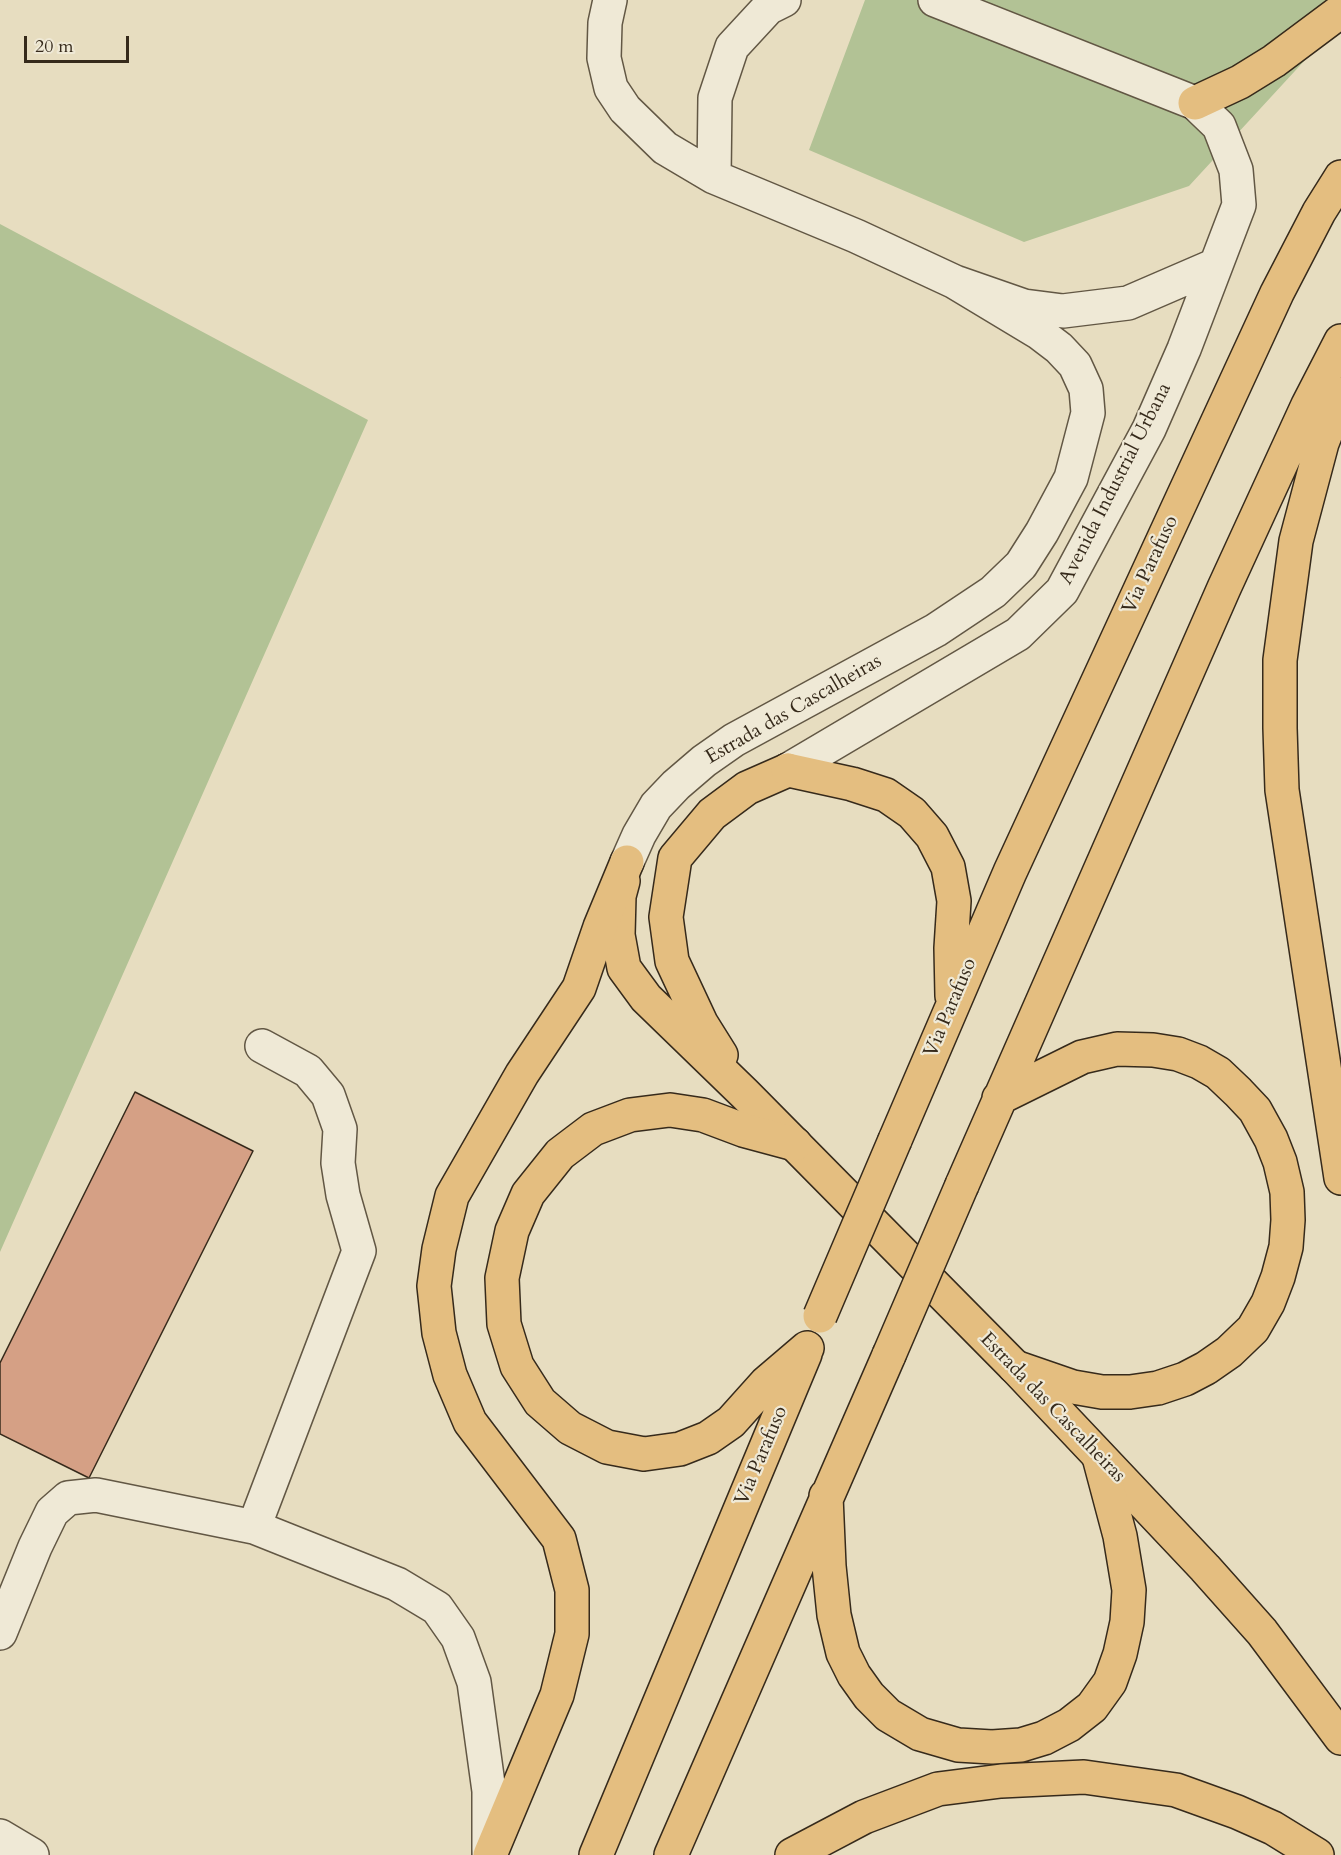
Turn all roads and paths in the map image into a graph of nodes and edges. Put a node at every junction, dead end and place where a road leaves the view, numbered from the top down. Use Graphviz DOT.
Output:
graph roads {
  1 [pos="610,0"];
  2 [pos="784,0"];
  3 [pos="935,0"];
  4 [pos="1341,11"];
  5 [pos="1195,103"];
  6 [pos="714,177"];
  7 [pos="1341,177"];
  8 [pos="1216,265"];
  9 [pos="955,282"];
  10 [pos="1341,341"];
  11 [pos="1341,394"];
  12 [pos="788,770"];
  13 [pos="627,862"];
  14 [pos="952,1006"];
  15 [pos="262,1046"];
  16 [pos="746,1094"];
  17 [pos="999,1098"];
  18 [pos="795,1144"];
  19 [pos="1341,1178"];
  20 [pos="807,1348"];
  21 [pos="1015,1367"];
  22 [pos="1099,1457"];
  23 [pos="826,1496"];
  24 [pos="254,1527"];
  25 [pos="0,1633"];
  26 [pos="1341,1738"];
  27 [pos="0,1836"];
  28 [pos="32,1855"];
  29 [pos="489,1855"];
  30 [pos="596,1855"];
  31 [pos="670,1855"];
  32 [pos="792,1855"];
  33 [pos="1317,1855"];
  1 -- 6 [label="street"];
  2 -- 6 [label="street"];
  3 -- 5 [label="street"];
  4 -- 5 [label="main road"];
  5 -- 8 [label="street, Avenida Industrial Urbana"];
  6 -- 9 [label="street"];
  7 -- 14 [label="main road, Via Parafuso"];
  8 -- 9 [label="street"];
  8 -- 12 [label="street, Avenida Industrial Urbana"];
  9 -- 13 [label="street, Estrada das Cascalheiras"];
  10 -- 17 [label="main road"];
  11 -- 19 [label="main road"];
  12 -- 14 [label="main road"];
  12 -- 16 [label="main road, Estrada das Cascalheiras"];
  13 -- 16 [label="main road, Estrada das Cascalheiras"];
  13 -- 29 [label="main road"];
  14 -- 20 [label="main road, Via Parafuso, bridge"];
  15 -- 24 [label="street"];
  16 -- 18 [label="main road, Estrada das Cascalheiras"];
  17 -- 21 [label="main road"];
  17 -- 23 [label="main road, bridge"];
  18 -- 20 [label="main road"];
  18 -- 21 [label="main road, Estrada das Cascalheiras"];
  20 -- 30 [label="main road, Via Parafuso"];
  21 -- 22 [label="main road, Estrada das Cascalheiras"];
  22 -- 23 [label="main road"];
  22 -- 26 [label="main road, Estrada das Cascalheiras"];
  23 -- 31 [label="main road"];
  24 -- 25 [label="street"];
  24 -- 29 [label="street"];
  27 -- 28 [label="street"];
  32 -- 33 [label="main road"];
}
